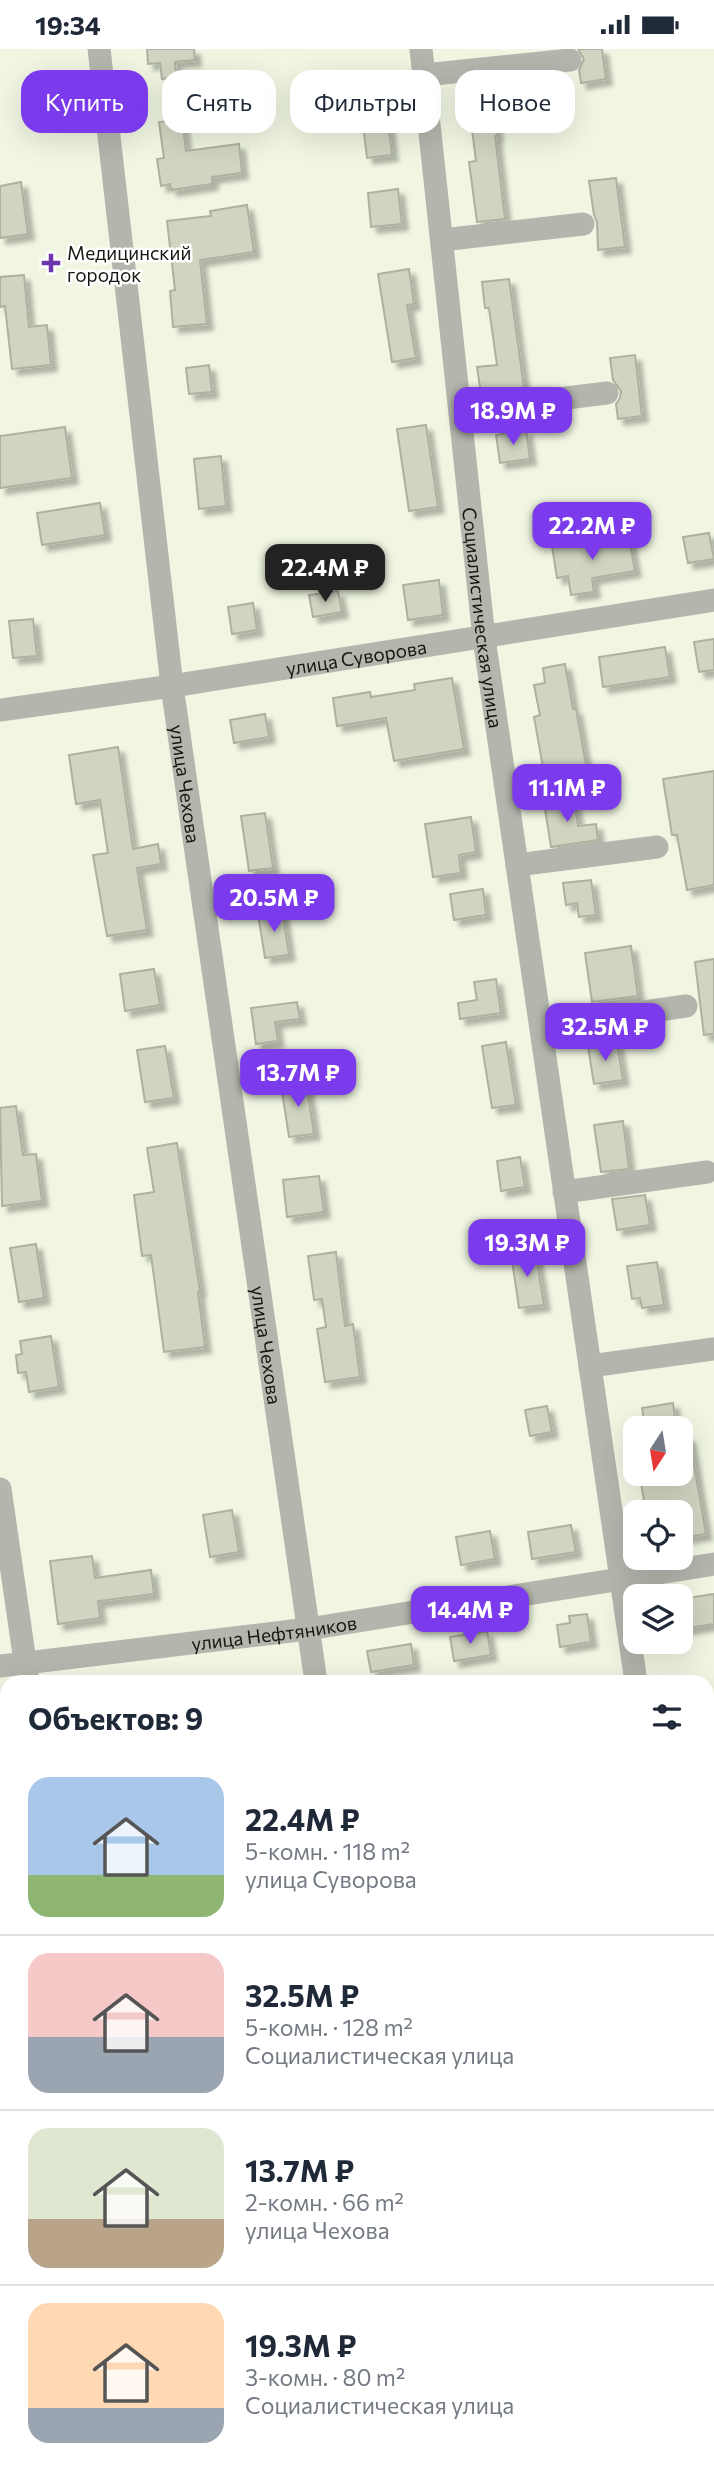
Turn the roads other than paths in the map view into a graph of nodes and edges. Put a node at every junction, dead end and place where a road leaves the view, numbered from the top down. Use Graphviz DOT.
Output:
graph roads {
  1 [pos="99,49"];
  2 [pos="421,49"];
  3 [pos="570,60"];
  4 [pos="423,70"];
  5 [pos="441,73"];
  6 [pos="430,133"];
  7 [pos="583,224"];
  8 [pos="442,240"];
  9 [pos="607,393"];
  10 [pos="460,411"];
  11 [pos="714,600"];
  12 [pos="484,638"];
  13 [pos="172,686"];
  14 [pos="0,710"];
  15 [pos="657,847"];
  16 [pos="517,865"];
  17 [pos="687,1006"];
  18 [pos="541,1027"];
  19 [pos="707,1172"];
  20 [pos="564,1192"];
  21 [pos="714,1349"];
  22 [pos="590,1366"];
  23 [pos="0,1489"];
  24 [pos="714,1564"];
  25 [pos="621,1579"];
  26 [pos="308,1629"];
  27 [pos="0,1666"];
  28 [pos="27,1672"];
  29 [pos="315,1675"];
  30 [pos="635,1675"];
  1 -- 13 [label="street, улица Чехова"];
  2 -- 4 [label="street, Социалистическая улица"];
  3 -- 5 [label="street"];
  6 -- 8 [label="street, Социалистическая улица"];
  7 -- 8 [label="street"];
  8 -- 10 [label="street, Социалистическая улица"];
  9 -- 10 [label="street"];
  10 -- 12 [label="street, Социалистическая улица"];
  11 -- 12 [label="street, улица Суворова"];
  12 -- 13 [label="street, улица Суворова"];
  12 -- 16 [label="street, Социалистическая улица"];
  13 -- 14 [label="street, улица Суворова"];
  13 -- 26 [label="street, улица Чехова"];
  15 -- 16 [label="street"];
  16 -- 18 [label="street, Социалистическая улица"];
  17 -- 18 [label="street"];
  18 -- 20 [label="street, Социалистическая улица"];
  19 -- 20 [label="street"];
  20 -- 22 [label="street, Социалистическая улица"];
  21 -- 22 [label="street"];
  22 -- 25 [label="street, Социалистическая улица"];
  23 -- 28 [label="street"];
  24 -- 25 [label="street, улица Нефтяников"];
  25 -- 26 [label="street, улица Нефтяников"];
  25 -- 30 [label="street, Социалистическая улица"];
  26 -- 28 [label="street, улица Нефтяников"];
  26 -- 29 [label="street, улица Чехова"];
  27 -- 28 [label="street, улица Нефтяников"];
}
